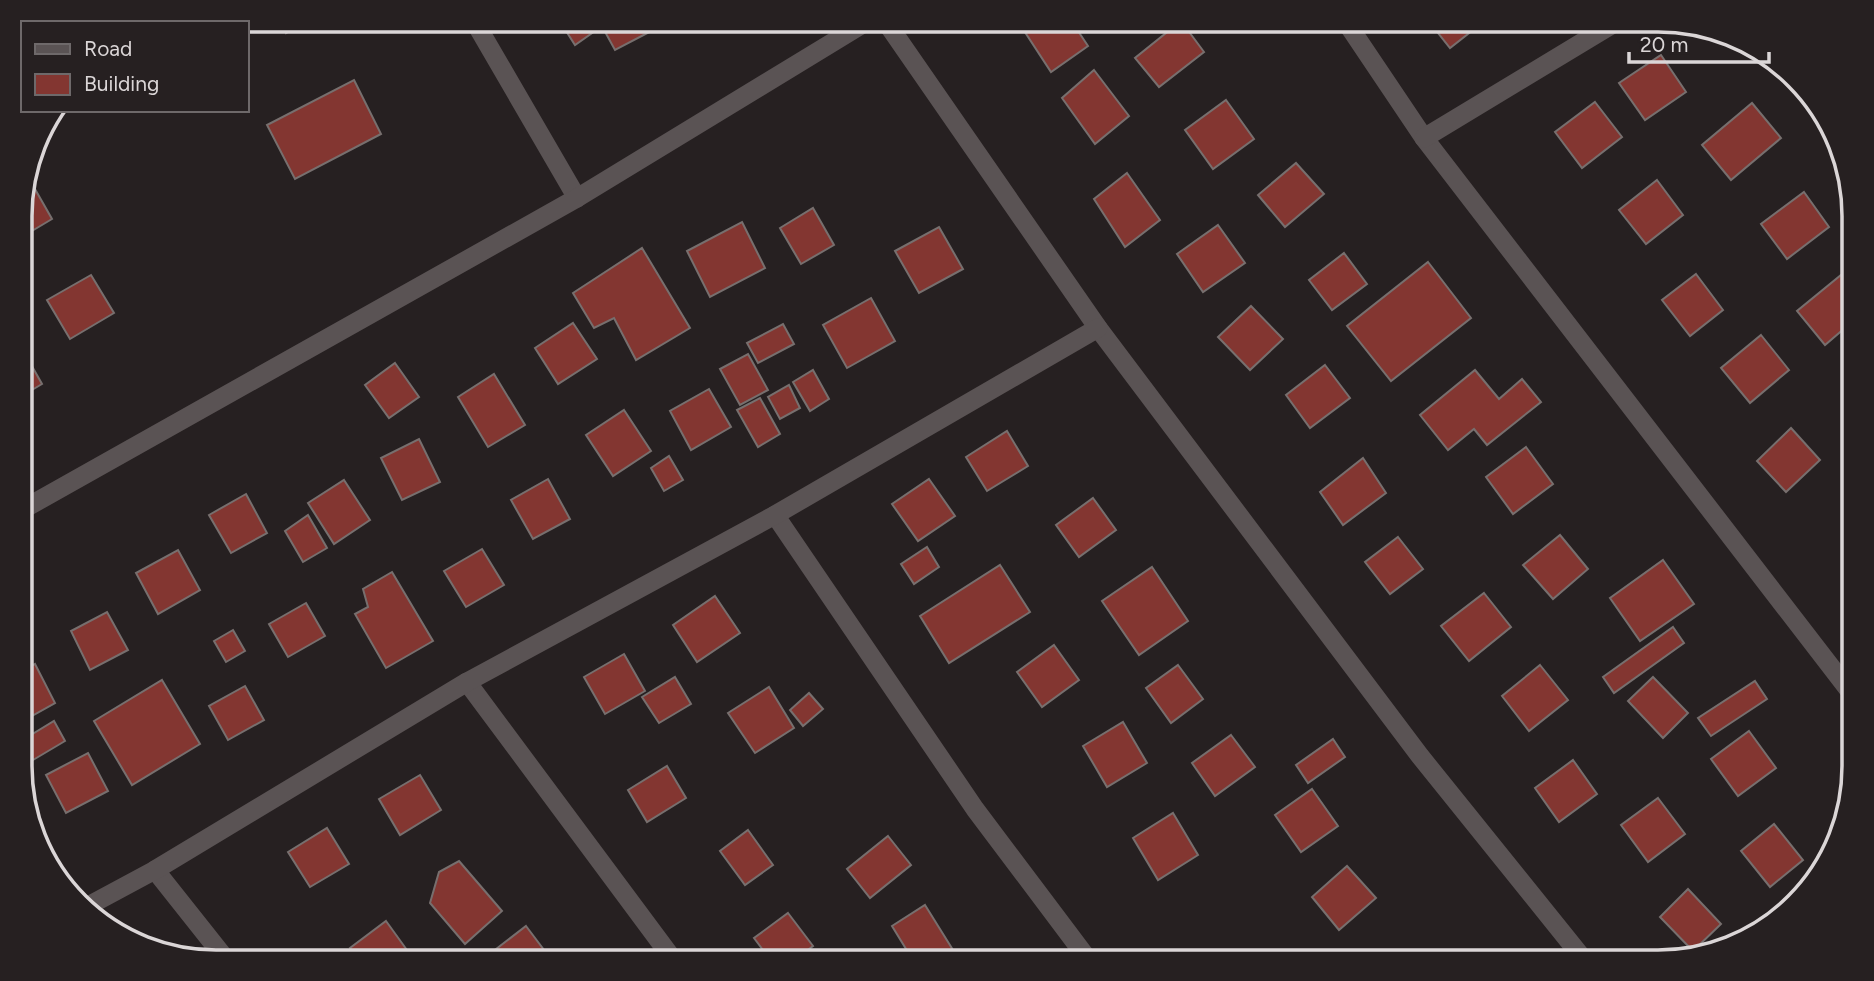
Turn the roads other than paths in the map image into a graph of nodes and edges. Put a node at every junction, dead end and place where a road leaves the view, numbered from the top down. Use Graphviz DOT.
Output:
graph roads {
  1 [pos="481,32"];
  2 [pos="850,32"];
  3 [pos="893,32"];
  4 [pos="1353,32"];
  5 [pos="1599,32"];
  6 [pos="1424,138"];
  7 [pos="577,198"];
  8 [pos="1098,328"];
  9 [pos="32,504"];
  10 [pos="775,515"];
  11 [pos="467,682"];
  12 [pos="1842,682"];
  13 [pos="155,870"];
  14 [pos="93,903"];
  15 [pos="1081,949"];
  16 [pos="1576,949"];
  17 [pos="218,950"];
  18 [pos="666,950"];
  1 -- 7 [label="street"];
  2 -- 7 [label="street"];
  3 -- 8 [label="street"];
  4 -- 6 [label="street"];
  5 -- 6 [label="street"];
  6 -- 12 [label="street"];
  7 -- 9 [label="street"];
  8 -- 10 [label="street"];
  8 -- 16 [label="street"];
  10 -- 11 [label="street"];
  10 -- 15 [label="street"];
  11 -- 13 [label="street"];
  11 -- 18 [label="street"];
  13 -- 14 [label="street"];
  13 -- 17 [label="street"];
}
